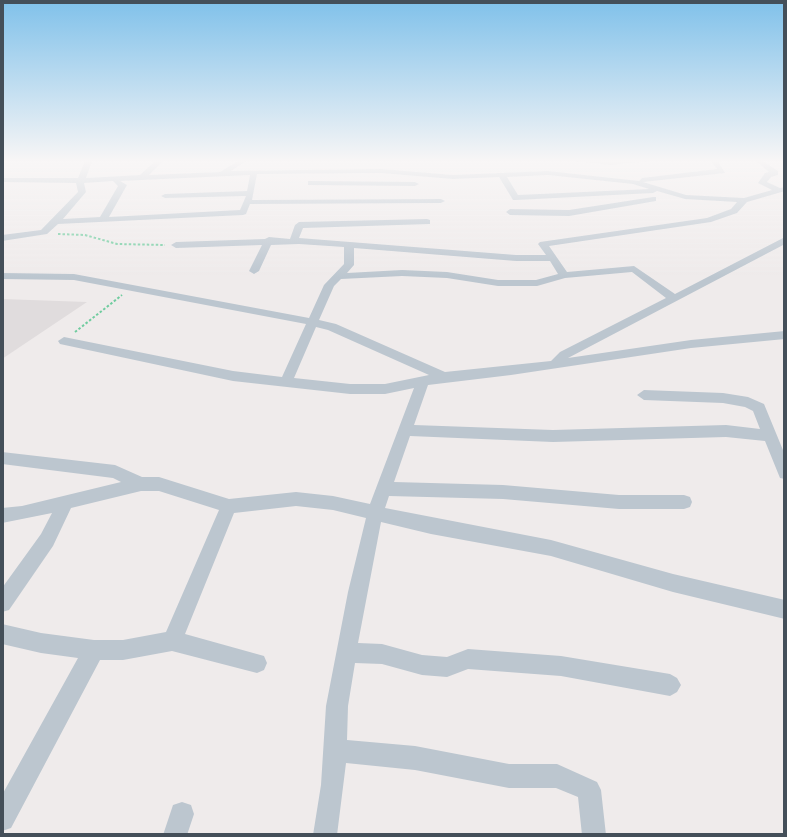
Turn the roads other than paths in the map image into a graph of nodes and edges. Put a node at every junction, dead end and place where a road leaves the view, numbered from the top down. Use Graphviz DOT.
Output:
graph roads {
  1 [pos="75,200"];
  2 [pos="114,200"];
  3 [pos="164,200"];
  4 [pos="641,200"];
  5 [pos="744,200"];
  6 [pos="306,201"];
  7 [pos="412,201"];
  8 [pos="441,201"];
  9 [pos="248,202"];
  10 [pos="510,212"];
  11 [pos="158,216"];
  12 [pos="103,220"];
  13 [pos="56,222"];
  14 [pos="427,222"];
  15 [pos="2,238"];
  16 [pos="269,240"];
  17 [pos="294,240"];
  18 [pos="785,240"];
  19 [pos="176,245"];
  20 [pos="349,245"];
  21 [pos="551,258"];
  22 [pos="254,271"];
  23 [pos="564,275"];
  24 [pos="2,276"];
  25 [pos="338,276"];
  26 [pos="674,299"];
  27 [pos="313,322"];
  28 [pos="783,338"];
  29 [pos="64,341"];
  30 [pos="554,364"];
  31 [pos="443,377"];
  32 [pos="286,382"];
  33 [pos="423,382"];
  34 [pos="643,395"];
  35 [pos="406,430"];
  36 [pos="769,436"];
  37 [pos="2,458"];
  38 [pos="785,473"];
  39 [pos="141,484"];
  40 [pos="386,489"];
  41 [pos="65,502"];
  42 [pos="684,502"];
  43 [pos="229,506"];
  44 [pos="375,513"];
  45 [pos="2,515"];
  46 [pos="2,603"];
  47 [pos="785,610"];
  48 [pos="2,634"];
  49 [pos="172,641"];
  50 [pos="94,650"];
  51 [pos="346,653"];
  52 [pos="257,663"];
  53 [pos="670,685"];
  54 [pos="337,751"];
  55 [pos="2,819"];
  56 [pos="325,835"];
  57 [pos="594,835"];
  1 -- 13 [label="street"];
  2 -- 12 [label="street"];
  3 -- 11 [label="street"];
  4 -- 10 [label="street"];
  5 -- 21 [label="street"];
  6 -- 7 [label="street"];
  6 -- 9 [label="street"];
  7 -- 8 [label="street"];
  9 -- 11 [label="street"];
  11 -- 12 [label="street"];
  12 -- 13 [label="street"];
  13 -- 15 [label="street"];
  14 -- 17 [label="street"];
  16 -- 17 [label="street"];
  16 -- 19 [label="street"];
  16 -- 22 [label="street"];
  17 -- 20 [label="street"];
  18 -- 26 [label="street"];
  20 -- 21 [label="street"];
  20 -- 25 [label="street"];
  21 -- 23 [label="street"];
  23 -- 25 [label="street"];
  23 -- 26 [label="street"];
  24 -- 27 [label="street"];
  25 -- 27 [label="street"];
  26 -- 30 [label="street"];
  27 -- 31 [label="street"];
  27 -- 32 [label="street"];
  28 -- 30 [label="street"];
  29 -- 32 [label="street"];
  30 -- 31 [label="street"];
  31 -- 33 [label="street"];
  32 -- 33 [label="street"];
  33 -- 35 [label="street"];
  34 -- 36 [label="street"];
  35 -- 36 [label="street"];
  35 -- 40 [label="street"];
  36 -- 38 [label="street"];
  37 -- 39 [label="street"];
  39 -- 41 [label="street"];
  39 -- 43 [label="street"];
  40 -- 42 [label="street"];
  40 -- 44 [label="street"];
  41 -- 45 [label="street"];
  41 -- 46 [label="street"];
  43 -- 44 [label="street"];
  43 -- 49 [label="street"];
  44 -- 47 [label="street"];
  44 -- 51 [label="street"];
  48 -- 50 [label="street"];
  49 -- 50 [label="street"];
  49 -- 52 [label="street"];
  50 -- 55 [label="street"];
  51 -- 53 [label="street"];
  51 -- 54 [label="street"];
  54 -- 56 [label="street"];
  54 -- 57 [label="street"];
}
